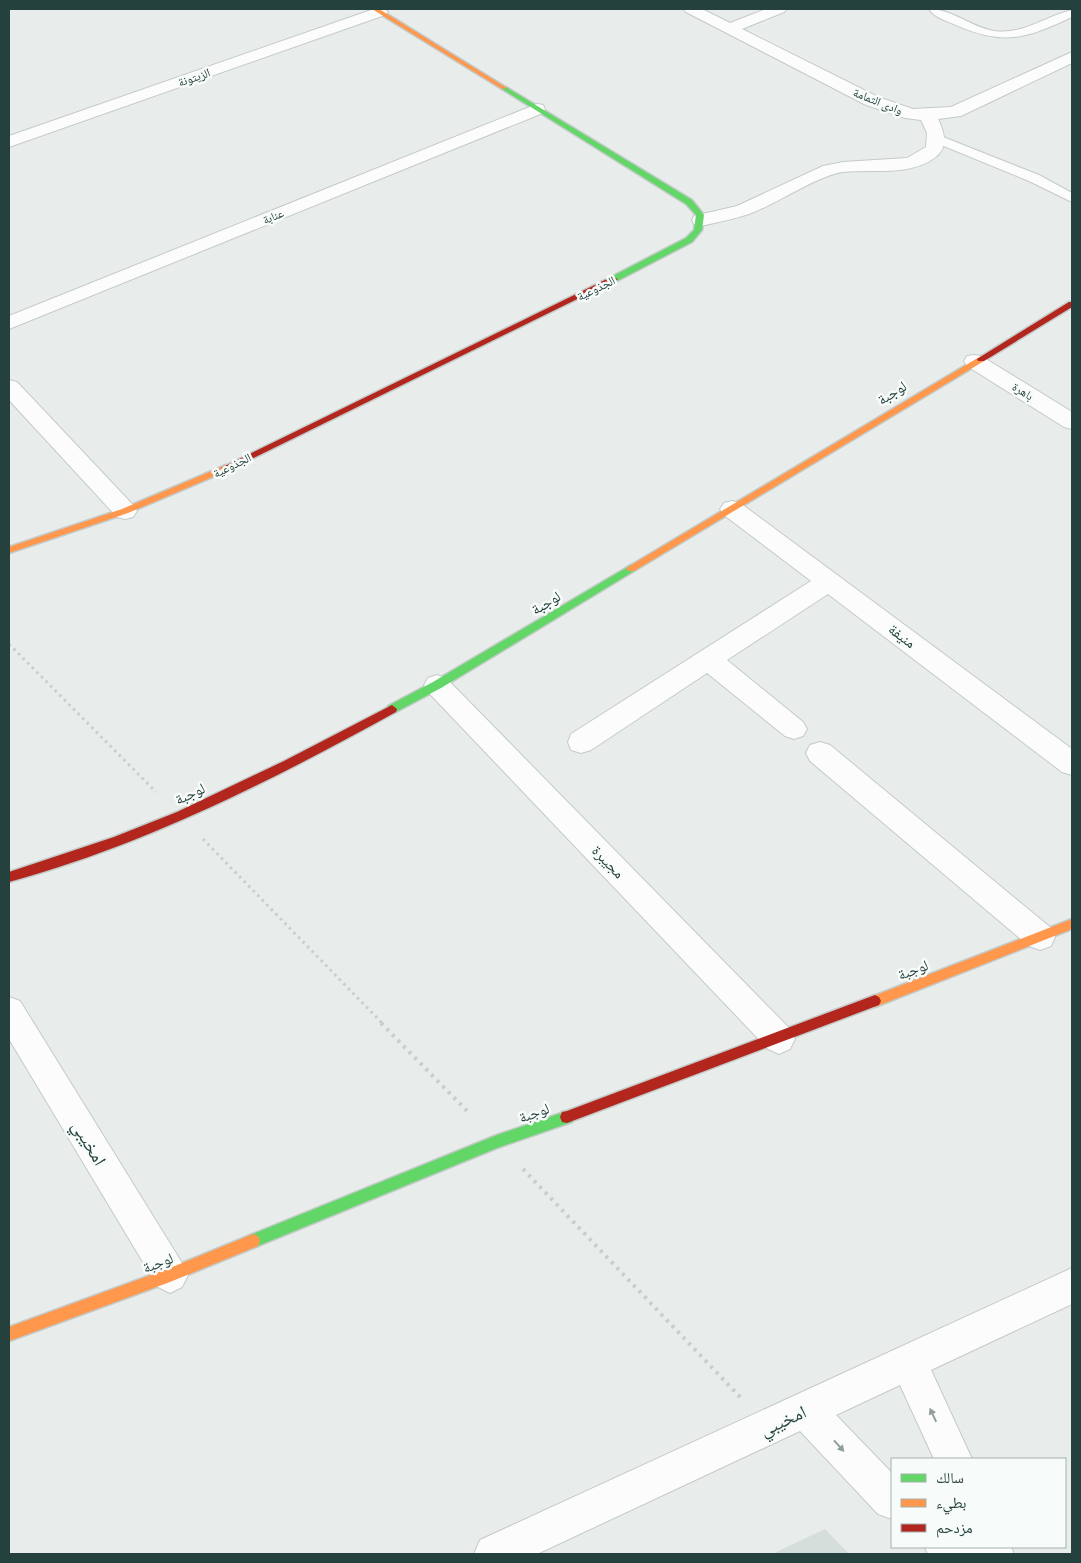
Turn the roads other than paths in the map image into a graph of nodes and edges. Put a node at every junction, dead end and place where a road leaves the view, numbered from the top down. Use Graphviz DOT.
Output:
graph roads {
  1 [pos="691,9"];
  2 [pos="779,9"];
  3 [pos="934,9"];
  4 [pos="377,10"];
  5 [pos="1072,13"];
  6 [pos="730,28"];
  7 [pos="1072,57"];
  8 [pos="537,109"];
  9 [pos="927,115"];
  10 [pos="938,139"];
  11 [pos="9,142"];
  12 [pos="1072,198"];
  13 [pos="701,220"];
  14 [pos="1072,304"];
  15 [pos="9,322"];
  16 [pos="974,361"];
  17 [pos="9,387"];
  18 [pos="1072,422"];
  19 [pos="732,509"];
  20 [pos="125,511"];
  21 [pos="9,550"];
  22 [pos="828,581"];
  23 [pos="708,659"];
  24 [pos="437,686"];
  25 [pos="794,729"];
  26 [pos="581,742"];
  27 [pos="820,753"];
  28 [pos="1072,764"];
  29 [pos="9,877"];
  30 [pos="1072,924"];
  31 [pos="1040,937"];
  32 [pos="9,1010"];
  33 [pos="779,1039"];
  34 [pos="170,1275"];
  35 [pos="1072,1286"];
  36 [pos="9,1334"];
  37 [pos="908,1362"];
  38 [pos="806,1410"];
  39 [pos="953,1458"];
  40 [pos="891,1499"];
  41 [pos="494,1554"];
  1 -- 6 [label="street, وادى الثمامة"];
  2 -- 6 [label="street"];
  3 -- 5 [label="lane"];
  4 -- 8 [label="street"];
  4 -- 11 [label="street, الزيتونة"];
  6 -- 9 [label="street, وادى الثمامة"];
  7 -- 9 [label="street, وادى الثمامة"];
  8 -- 13 [label="street"];
  8 -- 15 [label="street, عنابة"];
  9 -- 10 [label="street"];
  10 -- 12 [label="lane"];
  10 -- 13 [label="street"];
  13 -- 20 [label="street, الجذوعية"];
  14 -- 16 [label="street, لوجبة"];
  16 -- 18 [label="street, باهرة"];
  16 -- 19 [label="street, لوجبة"];
  17 -- 20 [label="street"];
  19 -- 22 [label="street, منيفة"];
  19 -- 24 [label="street, لوجبة"];
  20 -- 21 [label="street, الجذوعية"];
  22 -- 23 [label="street"];
  22 -- 28 [label="street, منيفة"];
  23 -- 25 [label="street"];
  23 -- 26 [label="street"];
  24 -- 29 [label="street, لوجبة"];
  24 -- 33 [label="street, مجيبرة"];
  27 -- 31 [label="street"];
  30 -- 31 [label="street, لوجبة"];
  31 -- 33 [label="street, لوجبة"];
  32 -- 34 [label="street, امخيبي"];
  33 -- 34 [label="street, لوجبة"];
  34 -- 36 [label="street, لوجبة"];
  35 -- 37 [label="street, امخيبي"];
  37 -- 38 [label="street, امخيبي"];
  39 -- 37 [label="street, one-way"];
  38 -- 40 [label="street, one-way"];
  38 -- 41 [label="street, امخيبي"];
}
